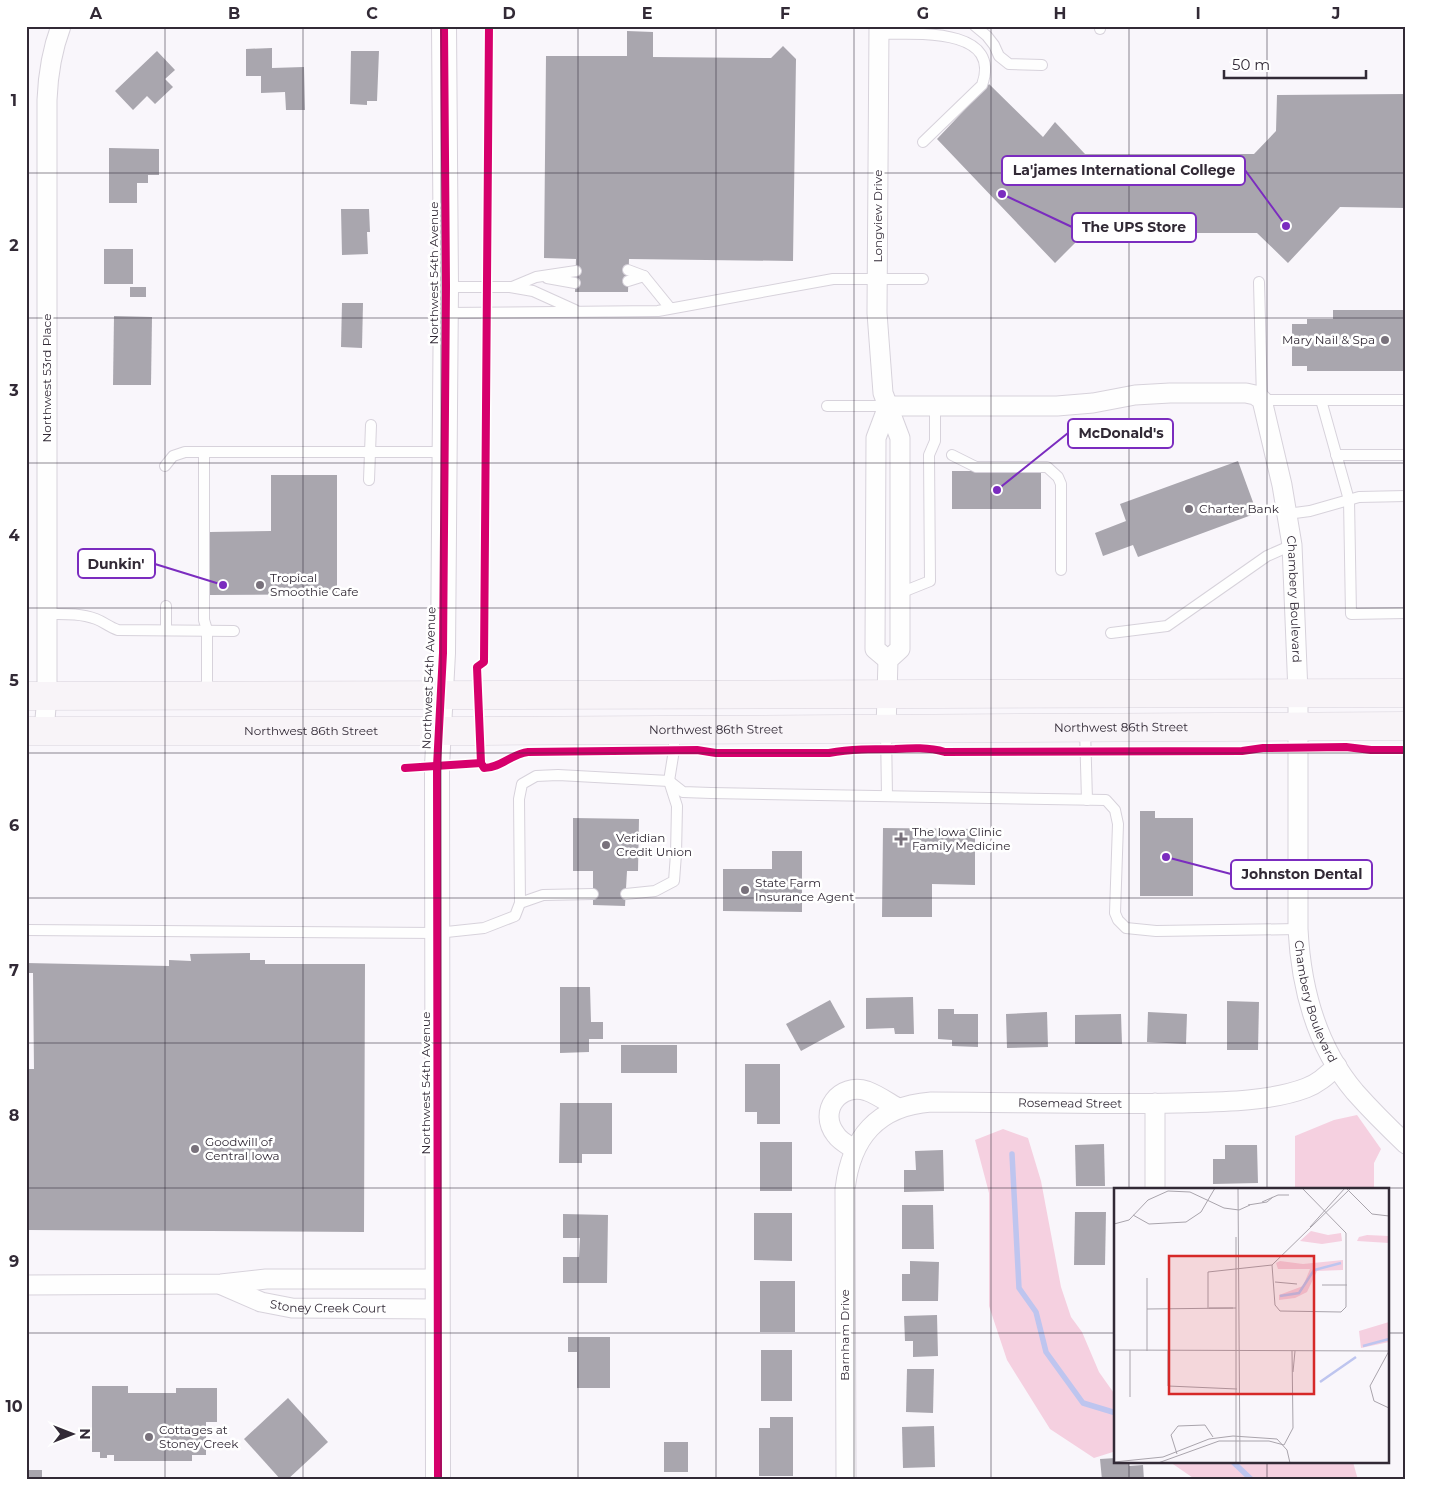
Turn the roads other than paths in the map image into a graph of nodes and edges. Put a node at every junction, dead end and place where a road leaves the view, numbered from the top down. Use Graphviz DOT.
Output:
graph roads {
  1 [pos="61,26"];
  2 [pos="444,26"];
  3 [pos="975,26"];
  4 [pos="879,30"];
  5 [pos="1042,65"];
  6 [pos="923,142"];
  7 [pos="628,270"];
  8 [pos="576,271"];
  9 [pos="536,276"];
  10 [pos="644,276"];
  11 [pos="878,279"];
  12 [pos="923,279"];
  13 [pos="628,281"];
  14 [pos="576,282"];
  15 [pos="1258,282"];
  16 [pos="446,286"];
  17 [pos="510,287"];
  18 [pos="670,308"];
  19 [pos="578,311"];
  20 [pos="446,313"];
  21 [pos="1262,400"];
  22 [pos="1321,400"];
  23 [pos="1406,400"];
  24 [pos="827,406"];
  25 [pos="888,406"];
  26 [pos="935,406"];
  27 [pos="371,425"];
  28 [pos="204,452"];
  29 [pos="370,452"];
  30 [pos="445,452"];
  31 [pos="952,455"];
  32 [pos="1336,455"];
  33 [pos="1406,455"];
  34 [pos="165,466"];
  35 [pos="369,480"];
  36 [pos="1406,496"];
  37 [pos="1349,500"];
  38 [pos="1287,514"];
  39 [pos="1292,545"];
  40 [pos="1061,570"];
  41 [pos="900,592"];
  42 [pos="166,606"];
  43 [pos="1406,613"];
  44 [pos="47,614"];
  45 [pos="166,629"];
  46 [pos="207,630"];
  47 [pos="234,631"];
  48 [pos="1111,633"];
  49 [pos="888,660"];
  50 [pos="1298,693"];
  51 [pos="1406,693"];
  52 [pos="207,695"];
  53 [pos="441,695"];
  54 [pos="887,695"];
  55 [pos="37,696"];
  56 [pos="1406,726"];
  57 [pos="1298,727"];
  58 [pos="1085,728"];
  59 [pos="886,729"];
  60 [pos="674,730"];
  61 [pos="439,732"];
  62 [pos="33,735"];
  63 [pos="669,782"];
  64 [pos="887,796"];
  65 [pos="1087,800"];
  66 [pos="593,894"];
  67 [pos="626,894"];
  68 [pos="520,902"];
  69 [pos="1298,929"];
  70 [pos="26,930"];
  71 [pos="437,933"];
  72 [pos="1337,1066"];
  73 [pos="1155,1103"];
  74 [pos="898,1108"];
  75 [pos="1406,1144"];
  76 [pos="854,1149"];
  77 [pos="1155,1188"];
  78 [pos="845,1189"];
  79 [pos="438,1279"];
  80 [pos="221,1284"];
  81 [pos="26,1285"];
  82 [pos="438,1309"];
  83 [pos="438,1480"];
  84 [pos="846,1480"];
  1 -- 44 [label="street, Northwest 53rd Place"];
  2 -- 16 [label="street, Northwest 54th Avenue"];
  3 -- 5 [label="lane"];
  4 -- 6 [label="lane"];
  4 -- 11 [label="street, Longview Drive"];
  7 -- 10 [label="lane"];
  8 -- 9 [label="lane"];
  9 -- 14 [label="lane"];
  9 -- 17 [label="lane"];
  10 -- 13 [label="lane"];
  10 -- 18 [label="lane"];
  11 -- 12 [label="lane"];
  11 -- 18 [label="lane"];
  11 -- 25 [label="street, Longview Drive"];
  15 -- 21 [label="lane"];
  16 -- 17 [label="lane"];
  16 -- 20 [label="street, Northwest 54th Avenue"];
  17 -- 19 [label="lane"];
  18 -- 19 [label="lane"];
  19 -- 20 [label="lane"];
  20 -- 30 [label="street, Northwest 54th Avenue"];
  21 -- 22 [label="lane"];
  21 -- 26 [label="street"];
  21 -- 38 [label="street, Chambery Boulevard"];
  22 -- 23 [label="lane"];
  22 -- 32 [label="lane"];
  24 -- 25 [label="lane"];
  25 -- 26 [label="street"];
  25 -- 41 [label="street, Longview Drive"];
  25 -- 49 [label="street"];
  26 -- 41 [label="lane"];
  27 -- 29 [label="lane"];
  28 -- 29 [label="lane"];
  28 -- 34 [label="lane"];
  28 -- 46 [label="lane"];
  29 -- 30 [label="lane"];
  29 -- 35 [label="lane"];
  30 -- 53 [label="street, Northwest 54th Avenue"];
  31 -- 40 [label="lane"];
  32 -- 33 [label="lane"];
  32 -- 37 [label="lane"];
  36 -- 37 [label="lane"];
  37 -- 38 [label="lane"];
  37 -- 43 [label="lane"];
  38 -- 39 [label="street, Chambery Boulevard"];
  39 -- 48 [label="lane"];
  39 -- 50 [label="street, Chambery Boulevard"];
  41 -- 49 [label="street, Longview Drive"];
  42 -- 45 [label="lane"];
  44 -- 45 [label="lane"];
  44 -- 55 [label="street, Northwest 53rd Place"];
  45 -- 46 [label="lane"];
  46 -- 47 [label="lane"];
  46 -- 52 [label="lane"];
  49 -- 54 [label="street, Longview Drive"];
  50 -- 51 [label="main road"];
  50 -- 54 [label="main road"];
  50 -- 57 [label="street, Chambery Boulevard"];
  52 -- 53 [label="main road"];
  52 -- 55 [label="main road"];
  53 -- 54 [label="main road"];
  53 -- 61 [label="street, Northwest 54th Avenue"];
  54 -- 59 [label="street, Longview Drive"];
  55 -- 62 [label="street, Northwest 53rd Place"];
  56 -- 57 [label="main road, Northwest 86th Street"];
  57 -- 58 [label="main road, Northwest 86th Street"];
  57 -- 69 [label="street, Chambery Boulevard"];
  58 -- 59 [label="main road, Northwest 86th Street"];
  58 -- 65 [label="lane"];
  59 -- 60 [label="main road, Northwest 86th Street"];
  59 -- 64 [label="lane"];
  60 -- 61 [label="main road, Northwest 86th Street"];
  60 -- 63 [label="lane"];
  61 -- 62 [label="main road, Northwest 86th Street"];
  61 -- 71 [label="street, Northwest 54th Avenue"];
  63 -- 64 [label="lane"];
  63 -- 67 [label="lane"];
  63 -- 68 [label="lane"];
  64 -- 65 [label="lane"];
  65 -- 69 [label="lane"];
  66 -- 68 [label="lane"];
  68 -- 71 [label="lane"];
  69 -- 72 [label="street, Chambery Boulevard"];
  70 -- 71 [label="lane"];
  71 -- 79 [label="street, Northwest 54th Avenue"];
  72 -- 73 [label="street, Rosemead Street"];
  72 -- 75 [label="street, Chambery Boulevard"];
  73 -- 74 [label="street, Rosemead Street"];
  73 -- 77 [label="street"];
  74 -- 76 [label="street, Rosemead Street"];
  74 -- 76 [label="street"];
  76 -- 78 [label="street, Rosemead Street"];
  78 -- 84 [label="street, Barnham Drive"];
  79 -- 80 [label="street, Stoney Creek Court"];
  79 -- 82 [label="street, Northwest 54th Avenue"];
  80 -- 81 [label="street, Stoney Creek Court"];
  80 -- 82 [label="street, Stoney Creek Court"];
  82 -- 83 [label="street, Northwest 54th Avenue"];
}
